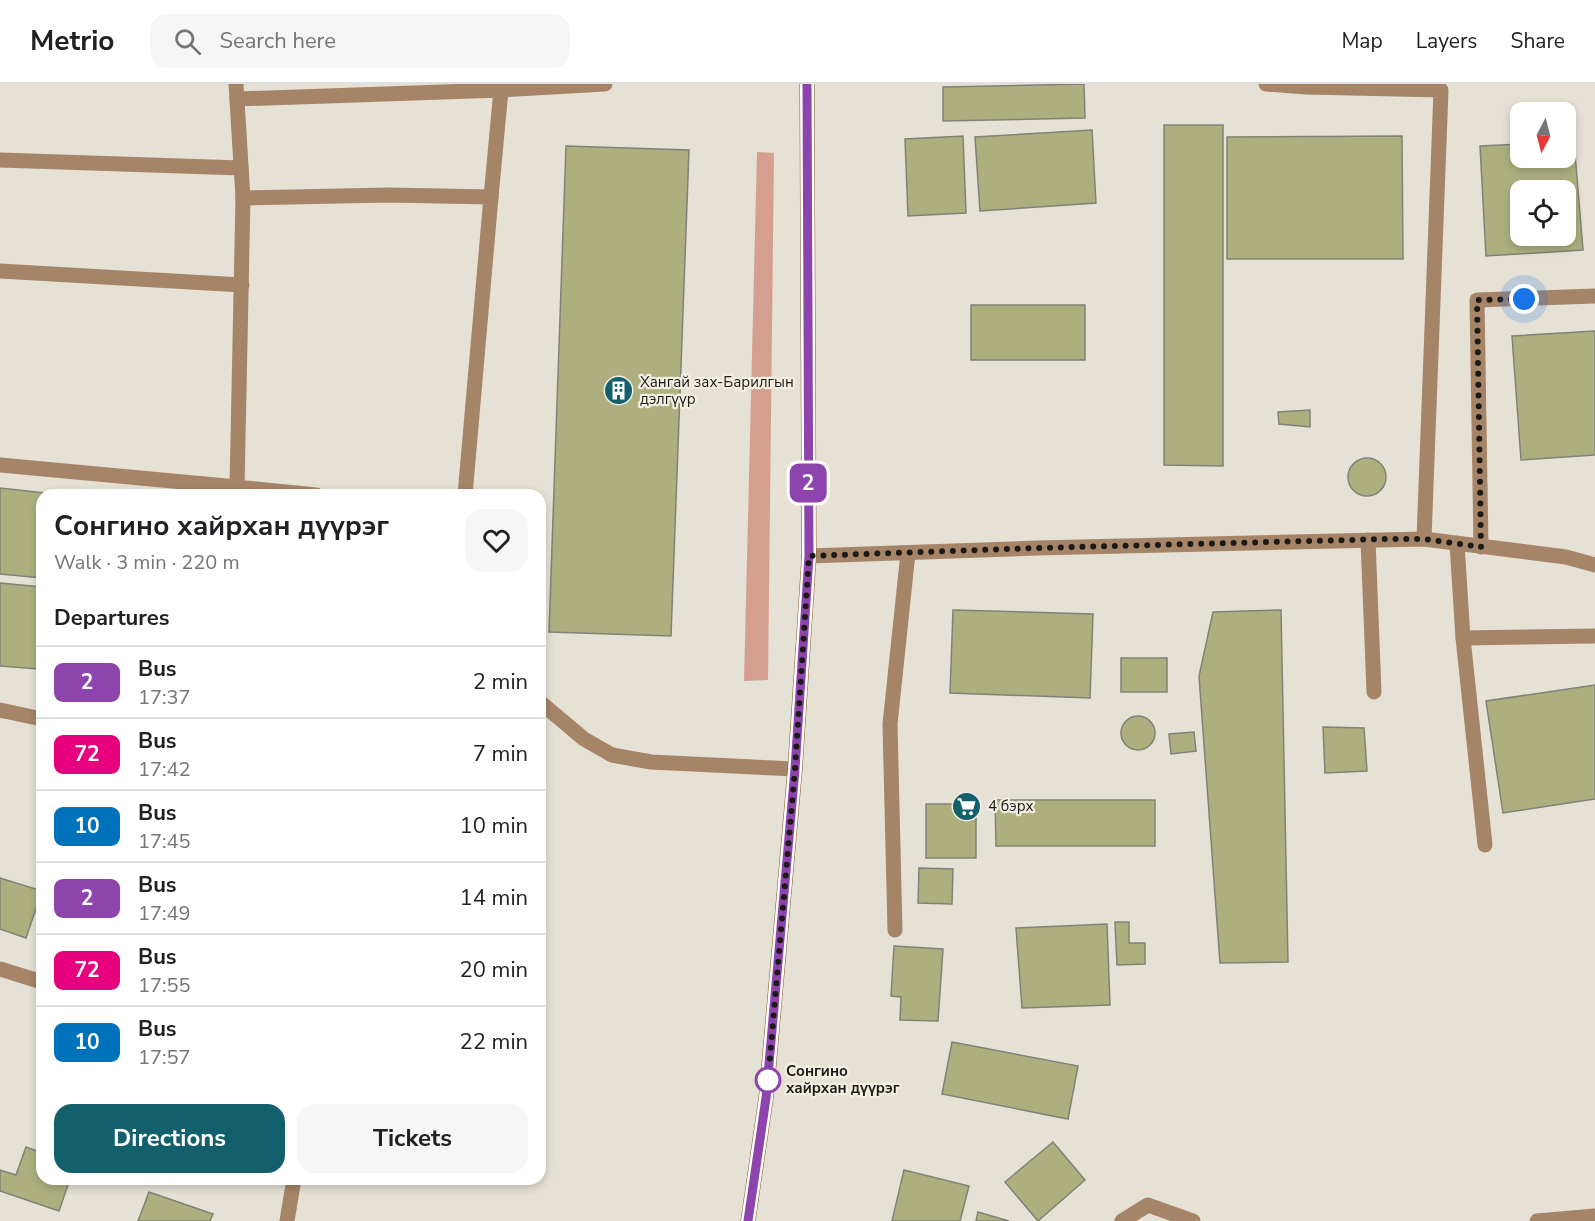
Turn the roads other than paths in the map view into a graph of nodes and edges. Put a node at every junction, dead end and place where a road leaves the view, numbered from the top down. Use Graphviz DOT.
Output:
graph roads {
  1 [pos="605,84"];
  2 [pos="807,84"];
  3 [pos="1266,84"];
  4 [pos="1306,86"];
  5 [pos="501,87"];
  6 [pos="236,92"];
  7 [pos="0,160"];
  8 [pos="241,168"];
  9 [pos="490,197"];
  10 [pos="243,198"];
  11 [pos="0,271"];
  12 [pos="242,285"];
  13 [pos="1595,296"];
  14 [pos="0,465"];
  15 [pos="237,487"];
  16 [pos="257,489"];
  17 [pos="466,489"];
  18 [pos="1424,539"];
  19 [pos="1368,540"];
  20 [pos="1457,544"];
  21 [pos="1481,547"];
  22 [pos="908,553"];
  23 [pos="809,556"];
  24 [pos="1595,565"];
  25 [pos="1595,636"];
  26 [pos="1463,638"];
  27 [pos="1374,692"];
  28 [pos="546,707"];
  29 [pos="0,710"];
  30 [pos="36,718"];
  31 [pos="795,769"];
  32 [pos="1485,845"];
  33 [pos="895,930"];
  34 [pos="0,969"];
  35 [pos="36,980"];
  36 [pos="293,1185"];
  37 [pos="1595,1216"];
  38 [pos="287,1221"];
  39 [pos="748,1221"];
  40 [pos="1122,1221"];
  41 [pos="1193,1221"];
  42 [pos="1537,1221"];
  1 -- 5 [label="street"];
  2 -- 23 [label="main road"];
  3 -- 4 [label="street"];
  4 -- 18 [label="street"];
  5 -- 6 [label="street"];
  5 -- 9 [label="street"];
  6 -- 8 [label="street"];
  7 -- 8 [label="street"];
  8 -- 10 [label="street"];
  9 -- 10 [label="street"];
  9 -- 17 [label="street"];
  10 -- 12 [label="street"];
  11 -- 12 [label="street"];
  12 -- 15 [label="street"];
  13 -- 21 [label="street"];
  14 -- 15 [label="street"];
  15 -- 16 [label="street"];
  18 -- 19 [label="street"];
  18 -- 20 [label="street"];
  19 -- 22 [label="street"];
  19 -- 27 [label="street"];
  20 -- 21 [label="street"];
  20 -- 26 [label="street"];
  21 -- 24 [label="street"];
  22 -- 23 [label="street"];
  22 -- 33 [label="street"];
  23 -- 31 [label="main road"];
  25 -- 26 [label="street"];
  26 -- 32 [label="street"];
  28 -- 31 [label="street"];
  29 -- 30 [label="street"];
  31 -- 39 [label="main road"];
  34 -- 35 [label="street"];
  36 -- 38 [label="street"];
  37 -- 42 [label="street"];
  40 -- 41 [label="street"];
}
